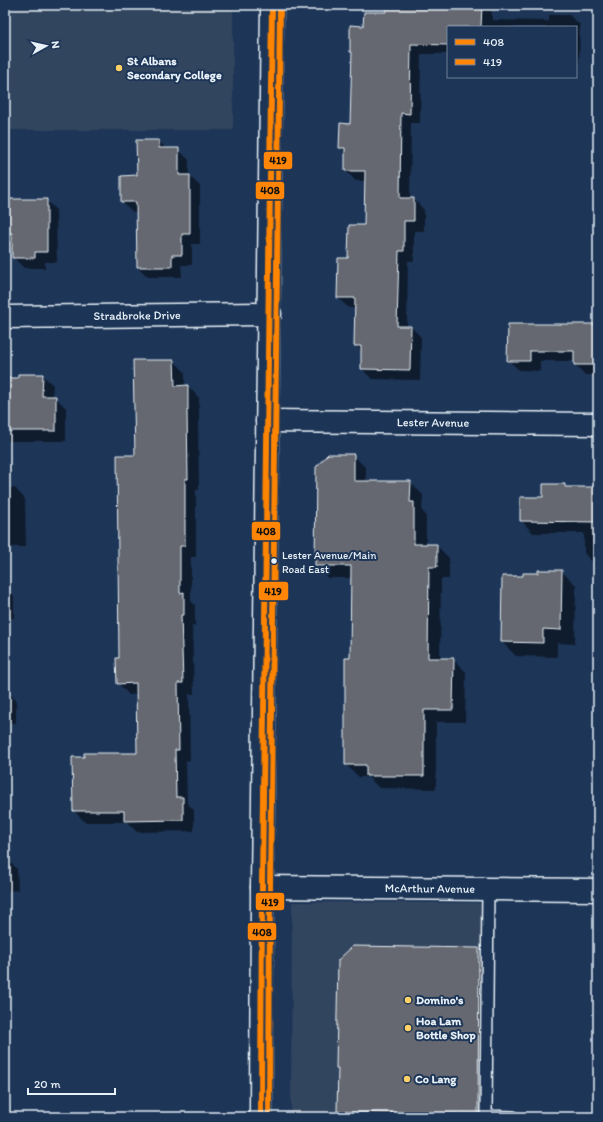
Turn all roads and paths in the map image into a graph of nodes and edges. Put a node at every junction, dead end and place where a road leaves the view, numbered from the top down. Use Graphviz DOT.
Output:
graph roads {
  1 [pos="272,5"];
  2 [pos="270,314"];
  3 [pos="5,317"];
  4 [pos="267,421"];
  5 [pos="598,424"];
  6 [pos="262,887"];
  7 [pos="488,889"];
  8 [pos="598,890"];
  9 [pos="261,1117"];
  10 [pos="513,1117"];
  1 -- 2 [label="main road"];
  2 -- 3 [label="main road, Stradbroke Drive"];
  2 -- 4 [label="main road"];
  4 -- 5 [label="main road, Lester Avenue"];
  4 -- 6 [label="main road"];
  6 -- 7 [label="main road, McArthur Avenue"];
  6 -- 9 [label="main road"];
  7 -- 8 [label="main road, McArthur Avenue"];
  7 -- 10 [label="lane"];
}
